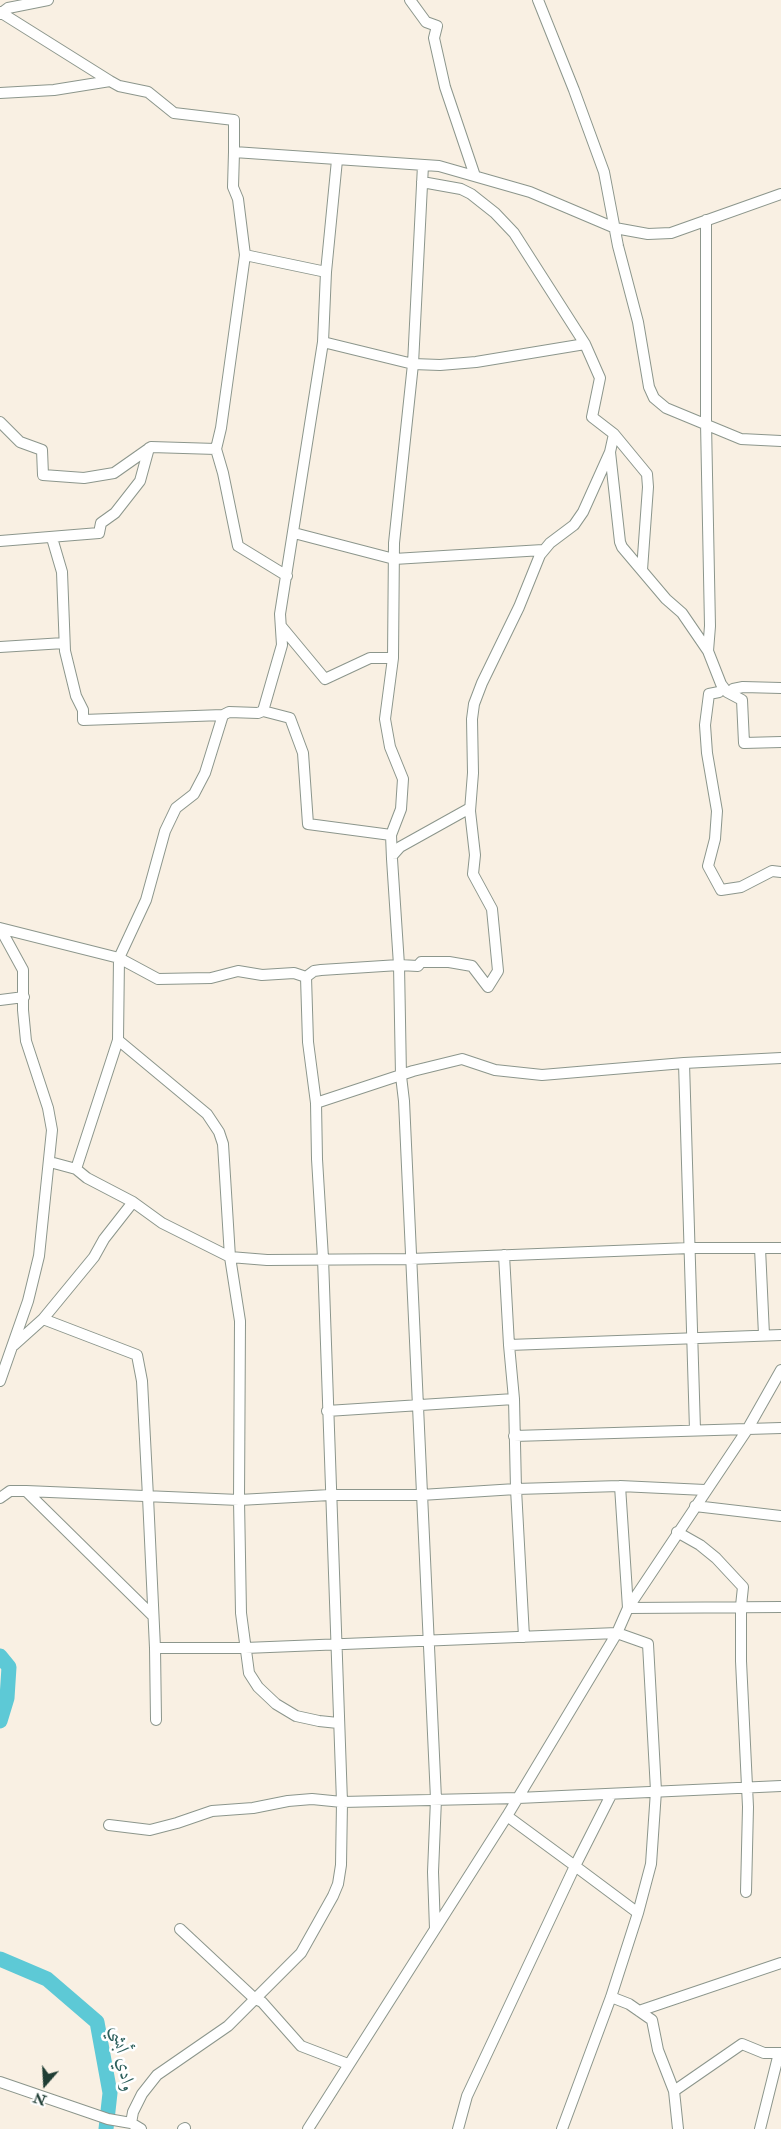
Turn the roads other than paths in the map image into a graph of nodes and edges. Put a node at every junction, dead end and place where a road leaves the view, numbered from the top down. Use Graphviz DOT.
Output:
graph roads {
  1 [pos="48,0"];
  2 [pos="410,0"];
  3 [pos="538,0"];
  4 [pos="0,13"];
  5 [pos="110,81"];
  6 [pos="0,93"];
  7 [pos="234,152"];
  8 [pos="337,160"];
  9 [pos="423,165"];
  10 [pos="475,176"];
  11 [pos="422,182"];
  12 [pos="781,194"];
  13 [pos="706,220"];
  14 [pos="615,228"];
  15 [pos="245,255"];
  16 [pos="326,272"];
  17 [pos="323,342"];
  18 [pos="585,344"];
  19 [pos="413,364"];
  20 [pos="0,422"];
  21 [pos="706,423"];
  22 [pos="614,434"];
  23 [pos="781,441"];
  24 [pos="148,448"];
  25 [pos="216,449"];
  26 [pos="610,452"];
  27 [pos="294,533"];
  28 [pos="52,538"];
  29 [pos="0,541"];
  30 [pos="543,550"];
  31 [pos="394,558"];
  32 [pos="642,570"];
  33 [pos="287,576"];
  34 [pos="281,626"];
  35 [pos="64,643"];
  36 [pos="0,647"];
  37 [pos="708,651"];
  38 [pos="393,658"];
  39 [pos="781,688"];
  40 [pos="734,689"];
  41 [pos="719,692"];
  42 [pos="263,711"];
  43 [pos="223,715"];
  44 [pos="781,742"];
  45 [pos="470,808"];
  46 [pos="391,836"];
  47 [pos="392,856"];
  48 [pos="781,872"];
  49 [pos="0,928"];
  50 [pos="119,958"];
  51 [pos="399,965"];
  52 [pos="306,977"];
  53 [pos="24,997"];
  54 [pos="0,1000"];
  55 [pos="118,1040"];
  56 [pos="781,1058"];
  57 [pos="684,1063"];
  58 [pos="401,1076"];
  59 [pos="316,1103"];
  60 [pos="50,1162"];
  61 [pos="76,1169"];
  62 [pos="133,1202"];
  63 [pos="690,1248"];
  64 [pos="760,1248"];
  65 [pos="781,1248"];
  66 [pos="504,1254"];
  67 [pos="230,1257"];
  68 [pos="323,1258"];
  69 [pos="411,1259"];
  70 [pos="43,1319"];
  71 [pos="764,1335"];
  72 [pos="781,1335"];
  73 [pos="694,1337"];
  74 [pos="509,1344"];
  75 [pos="13,1346"];
  76 [pos="781,1370"];
  77 [pos="0,1381"];
  78 [pos="514,1399"];
  79 [pos="416,1405"];
  80 [pos="327,1411"];
  81 [pos="781,1428"];
  82 [pos="695,1430"];
  83 [pos="747,1430"];
  84 [pos="514,1436"];
  85 [pos="620,1486"];
  86 [pos="516,1489"];
  87 [pos="705,1490"];
  88 [pos="26,1491"];
  89 [pos="330,1495"];
  90 [pos="422,1495"];
  91 [pos="148,1497"];
  92 [pos="0,1498"];
  93 [pos="239,1500"];
  94 [pos="695,1506"];
  95 [pos="781,1516"];
  96 [pos="677,1532"];
  97 [pos="740,1606"];
  98 [pos="781,1606"];
  99 [pos="628,1608"];
  100 [pos="153,1616"];
  101 [pos="617,1633"];
  102 [pos="524,1637"];
  103 [pos="429,1640"];
  104 [pos="336,1643"];
  105 [pos="155,1648"];
  106 [pos="244,1648"];
  107 [pos="156,1720"];
  108 [pos="338,1723"];
  109 [pos="746,1786"];
  110 [pos="781,1786"];
  111 [pos="656,1791"];
  112 [pos="612,1795"];
  113 [pos="518,1798"];
  114 [pos="436,1799"];
  115 [pos="342,1802"];
  116 [pos="507,1816"];
  117 [pos="109,1825"];
  118 [pos="575,1866"];
  119 [pos="746,1892"];
  120 [pos="638,1913"];
  121 [pos="180,1929"];
  122 [pos="435,1930"];
  123 [pos="781,1963"];
  124 [pos="611,1997"];
  125 [pos="255,1999"];
  126 [pos="639,2011"];
  127 [pos="780,2053"];
  128 [pos="348,2064"];
  129 [pos="0,2082"];
  130 [pos="674,2091"];
  131 [pos="131,2123"];
  132 [pos="141,2129"];
  133 [pos="308,2129"];
  134 [pos="458,2129"];
  135 [pos="562,2129"];
  136 [pos="678,2129"];
  137 [pos="760,2129"];
  1 -- 4 [label="street"];
  2 -- 10 [label="street"];
  3 -- 14 [label="street"];
  4 -- 5 [label="street"];
  5 -- 6 [label="street"];
  5 -- 7 [label="street"];
  7 -- 8 [label="street"];
  7 -- 15 [label="street"];
  8 -- 9 [label="street"];
  8 -- 16 [label="street"];
  9 -- 10 [label="street"];
  9 -- 11 [label="street"];
  10 -- 14 [label="street"];
  11 -- 18 [label="street"];
  11 -- 19 [label="street"];
  12 -- 13 [label="street"];
  13 -- 14 [label="street"];
  13 -- 21 [label="street"];
  14 -- 21 [label="street"];
  15 -- 16 [label="street"];
  15 -- 25 [label="street"];
  16 -- 17 [label="street"];
  17 -- 19 [label="street"];
  17 -- 27 [label="street"];
  18 -- 19 [label="street"];
  18 -- 22 [label="street"];
  19 -- 31 [label="street"];
  20 -- 24 [label="street"];
  21 -- 23 [label="street"];
  21 -- 37 [label="street"];
  22 -- 26 [label="street"];
  22 -- 32 [label="street"];
  24 -- 25 [label="street"];
  24 -- 28 [label="street"];
  25 -- 33 [label="street"];
  26 -- 30 [label="street"];
  26 -- 32 [label="street"];
  27 -- 31 [label="street"];
  27 -- 33 [label="street"];
  28 -- 29 [label="street"];
  28 -- 35 [label="street"];
  30 -- 31 [label="street"];
  30 -- 45 [label="street"];
  31 -- 38 [label="street"];
  32 -- 37 [label="street"];
  33 -- 34 [label="street"];
  34 -- 38 [label="street"];
  34 -- 42 [label="street"];
  35 -- 36 [label="street"];
  35 -- 43 [label="street"];
  37 -- 44 [label="street"];
  38 -- 46 [label="street"];
  39 -- 40 [label="street"];
  41 -- 48 [label="street"];
  42 -- 43 [label="street"];
  42 -- 46 [label="street"];
  43 -- 50 [label="street"];
  45 -- 47 [label="street"];
  45 -- 51 [label="street"];
  46 -- 47 [label="street"];
  47 -- 51 [label="street"];
  49 -- 50 [label="street"];
  49 -- 53 [label="street"];
  50 -- 52 [label="street"];
  50 -- 55 [label="street"];
  51 -- 52 [label="street"];
  51 -- 58 [label="street"];
  52 -- 59 [label="street"];
  53 -- 54 [label="street"];
  53 -- 60 [label="street"];
  55 -- 61 [label="street"];
  55 -- 67 [label="street"];
  56 -- 57 [label="street"];
  57 -- 58 [label="street"];
  57 -- 63 [label="street"];
  58 -- 59 [label="street"];
  58 -- 69 [label="street"];
  59 -- 68 [label="street"];
  60 -- 61 [label="street"];
  60 -- 75 [label="street"];
  61 -- 62 [label="street"];
  62 -- 67 [label="street"];
  62 -- 70 [label="street"];
  63 -- 64 [label="street"];
  63 -- 66 [label="street"];
  63 -- 73 [label="street"];
  64 -- 65 [label="street"];
  64 -- 71 [label="street"];
  66 -- 69 [label="street"];
  66 -- 74 [label="street"];
  67 -- 68 [label="street"];
  67 -- 93 [label="street"];
  68 -- 69 [label="street"];
  68 -- 80 [label="street"];
  69 -- 79 [label="street"];
  70 -- 75 [label="street"];
  70 -- 91 [label="street"];
  71 -- 72 [label="street"];
  71 -- 73 [label="street"];
  73 -- 74 [label="street"];
  73 -- 82 [label="street"];
  74 -- 78 [label="street"];
  75 -- 77 [label="street"];
  76 -- 83 [label="street"];
  78 -- 79 [label="street"];
  78 -- 84 [label="street"];
  79 -- 80 [label="street"];
  79 -- 90 [label="street"];
  80 -- 89 [label="street"];
  81 -- 83 [label="street"];
  82 -- 83 [label="street"];
  82 -- 84 [label="street"];
  83 -- 87 [label="street"];
  84 -- 86 [label="street"];
  85 -- 86 [label="street"];
  85 -- 87 [label="street"];
  85 -- 99 [label="street"];
  86 -- 90 [label="street"];
  86 -- 102 [label="street"];
  87 -- 94 [label="street"];
  88 -- 91 [label="street"];
  88 -- 92 [label="street"];
  88 -- 100 [label="street"];
  89 -- 90 [label="street"];
  89 -- 93 [label="street"];
  89 -- 104 [label="street"];
  90 -- 103 [label="street"];
  91 -- 93 [label="street"];
  91 -- 100 [label="street"];
  93 -- 106 [label="street"];
  94 -- 95 [label="street"];
  94 -- 96 [label="street"];
  96 -- 97 [label="street"];
  96 -- 99 [label="street"];
  97 -- 98 [label="street"];
  97 -- 99 [label="street"];
  97 -- 109 [label="street"];
  99 -- 101 [label="street"];
  100 -- 105 [label="street"];
  101 -- 102 [label="street"];
  101 -- 111 [label="street"];
  101 -- 113 [label="street"];
  102 -- 103 [label="street"];
  103 -- 104 [label="street"];
  103 -- 114 [label="street"];
  104 -- 106 [label="street"];
  104 -- 108 [label="street"];
  105 -- 106 [label="street"];
  105 -- 107 [label="street"];
  106 -- 108 [label="street"];
  108 -- 115 [label="street"];
  109 -- 110 [label="street"];
  109 -- 111 [label="street"];
  109 -- 119 [label="street"];
  111 -- 112 [label="street"];
  111 -- 120 [label="street"];
  112 -- 113 [label="street"];
  112 -- 118 [label="street"];
  113 -- 114 [label="street"];
  113 -- 116 [label="street"];
  114 -- 115 [label="street"];
  114 -- 122 [label="street"];
  115 -- 117 [label="street"];
  115 -- 125 [label="street"];
  116 -- 118 [label="street"];
  116 -- 122 [label="street"];
  118 -- 120 [label="street"];
  118 -- 134 [label="street"];
  120 -- 124 [label="street"];
  121 -- 125 [label="street"];
  122 -- 128 [label="street"];
  123 -- 126 [label="street"];
  124 -- 126 [label="street"];
  124 -- 135 [label="street"];
  125 -- 128 [label="street"];
  125 -- 131 [label="street"];
  126 -- 130 [label="street"];
  127 -- 130 [label="street"];
  127 -- 137 [label="street"];
  128 -- 133 [label="street"];
  129 -- 131 [label="street"];
  130 -- 136 [label="street"];
  131 -- 132 [label="street"];
}
